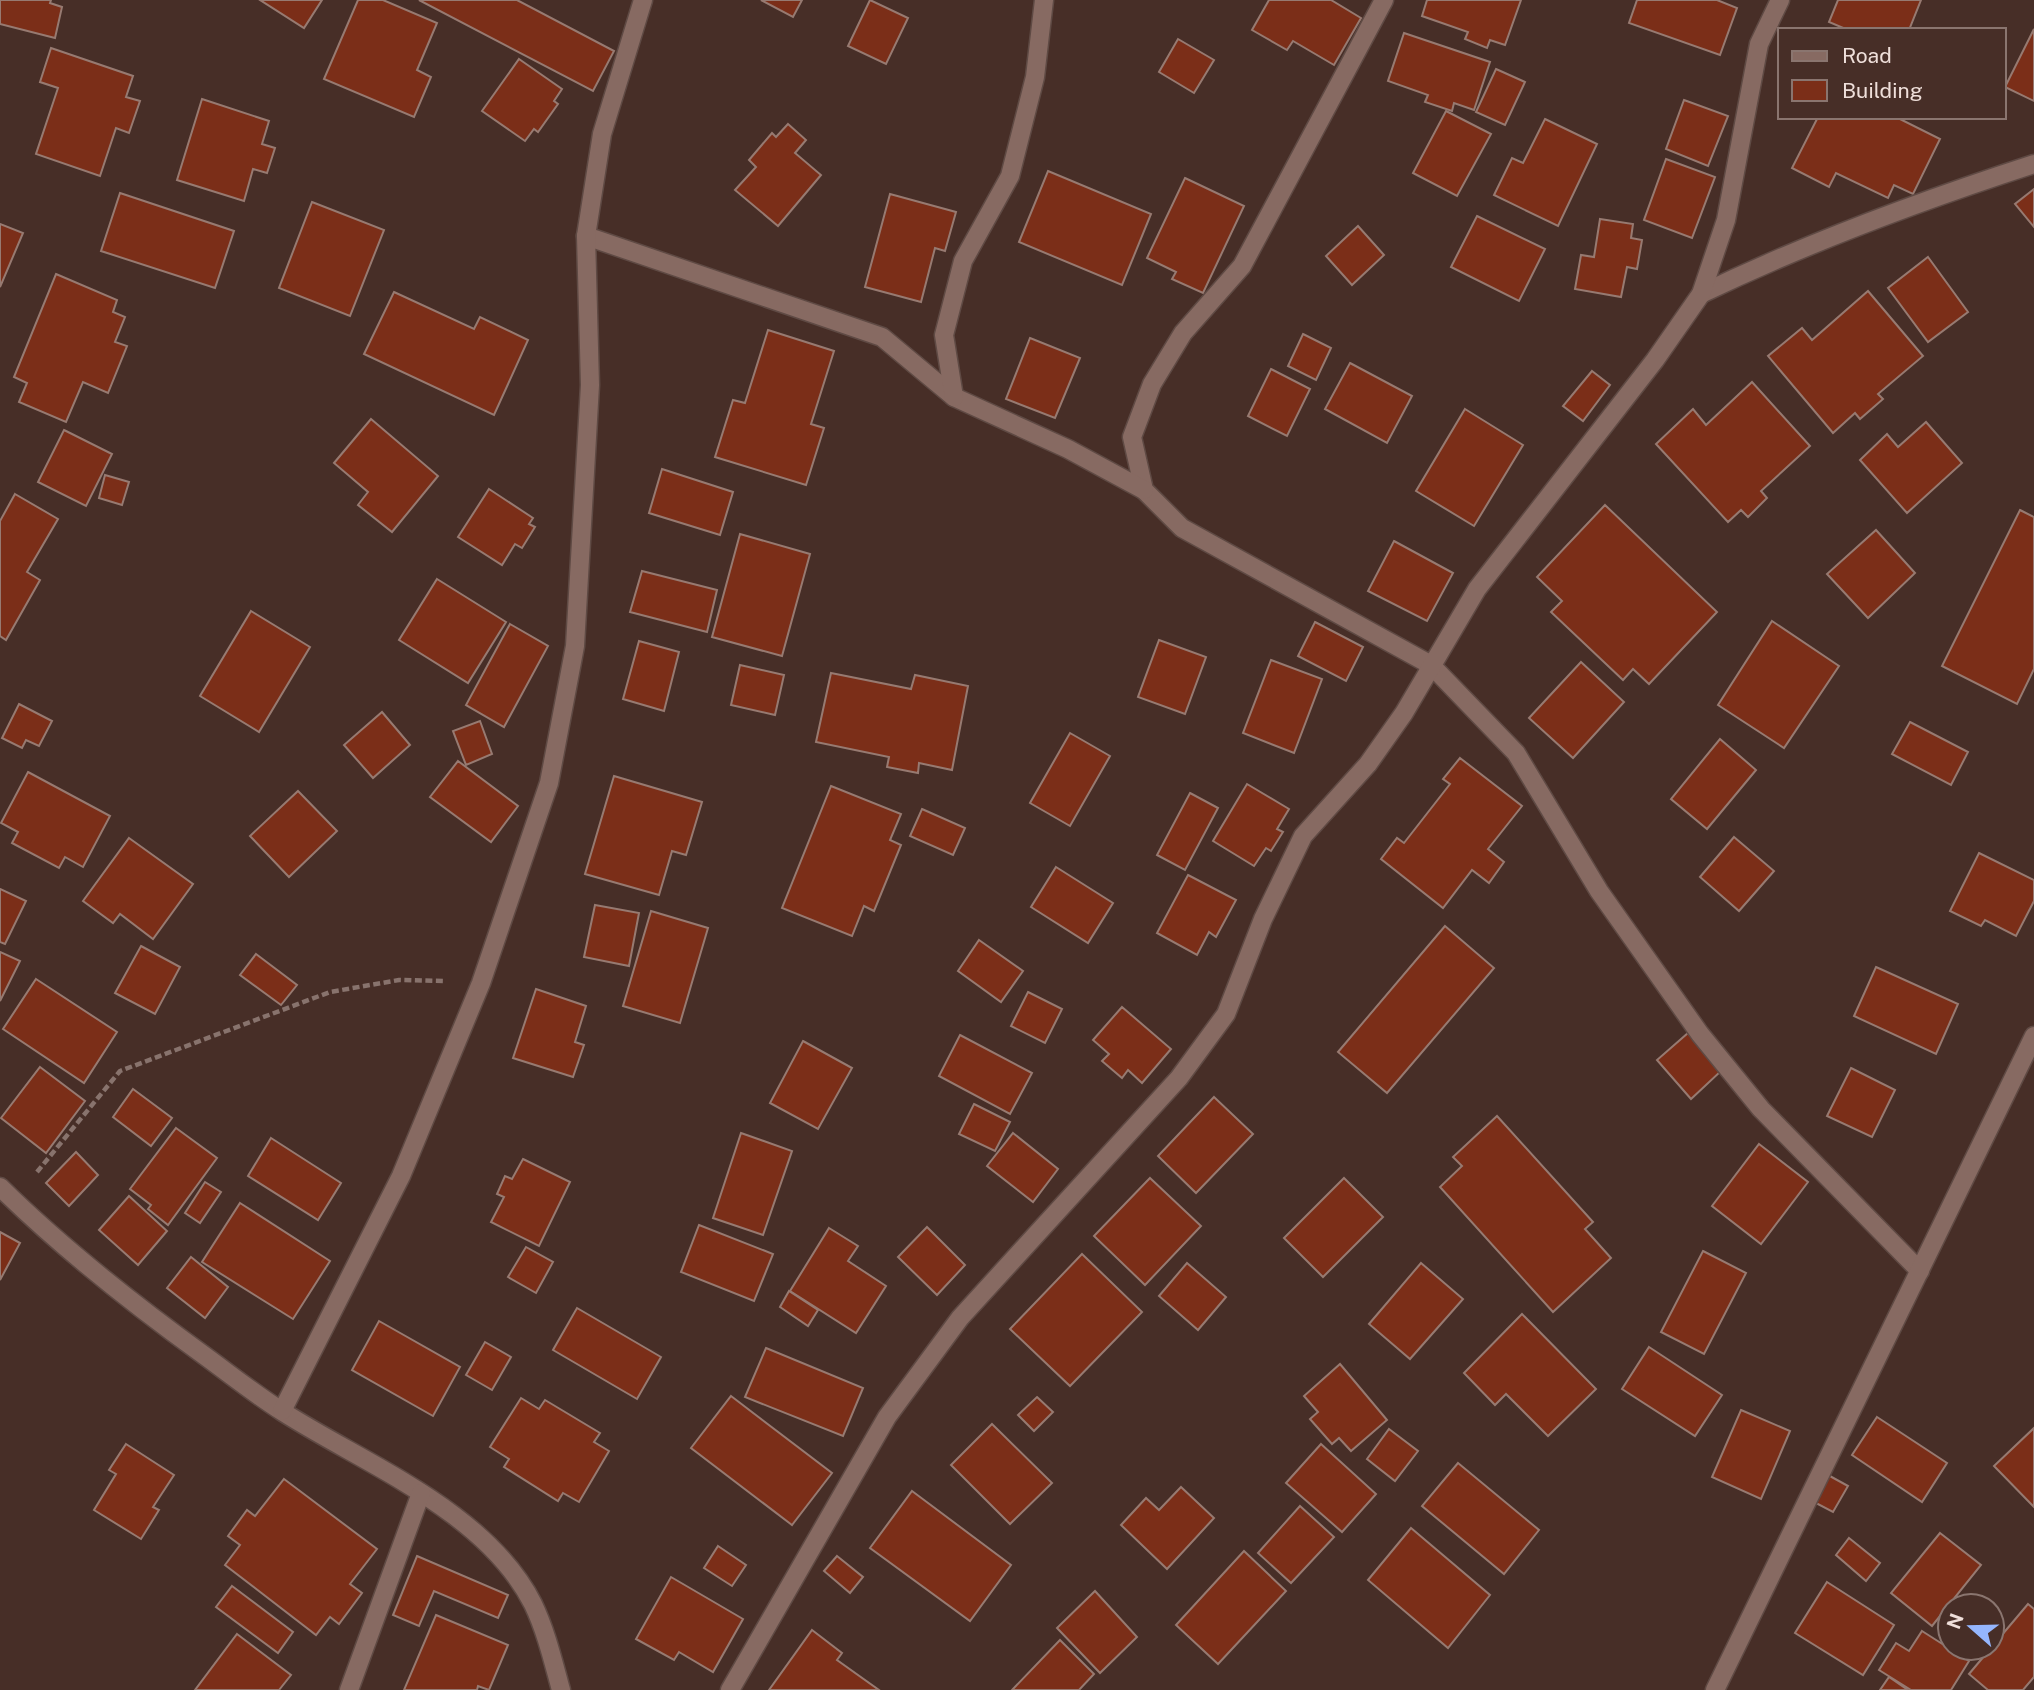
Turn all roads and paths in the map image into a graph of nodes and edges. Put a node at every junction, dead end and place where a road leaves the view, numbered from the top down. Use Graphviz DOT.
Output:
graph roads {
  1 [pos="643,0"];
  2 [pos="1044,0"];
  3 [pos="1384,0"];
  4 [pos="1780,0"];
  5 [pos="2034,164"];
  6 [pos="586,236"];
  7 [pos="1701,294"];
  8 [pos="954,397"];
  9 [pos="1144,490"];
  10 [pos="1431,665"];
  11 [pos="481,983"];
  12 [pos="2034,1037"];
  13 [pos="0,1187"];
  14 [pos="14,1201"];
  15 [pos="1920,1271"];
  16 [pos="282,1411"];
  17 [pos="421,1493"];
  18 [pos="349,1690"];
  19 [pos="561,1690"];
  20 [pos="730,1690"];
  21 [pos="1715,1690"];
  1 -- 6 [label="street"];
  2 -- 8 [label="street"];
  3 -- 9 [label="street"];
  4 -- 7 [label="street"];
  5 -- 7 [label="street"];
  6 -- 8 [label="street"];
  6 -- 11 [label="street"];
  7 -- 10 [label="street"];
  8 -- 9 [label="street"];
  9 -- 10 [label="street"];
  10 -- 15 [label="street"];
  10 -- 20 [label="street"];
  11 -- 14 [label="path"];
  11 -- 16 [label="street"];
  12 -- 15 [label="street"];
  13 -- 14 [label="street"];
  14 -- 16 [label="street"];
  15 -- 21 [label="street"];
  16 -- 17 [label="street"];
  17 -- 18 [label="street"];
  17 -- 19 [label="street"];
}
